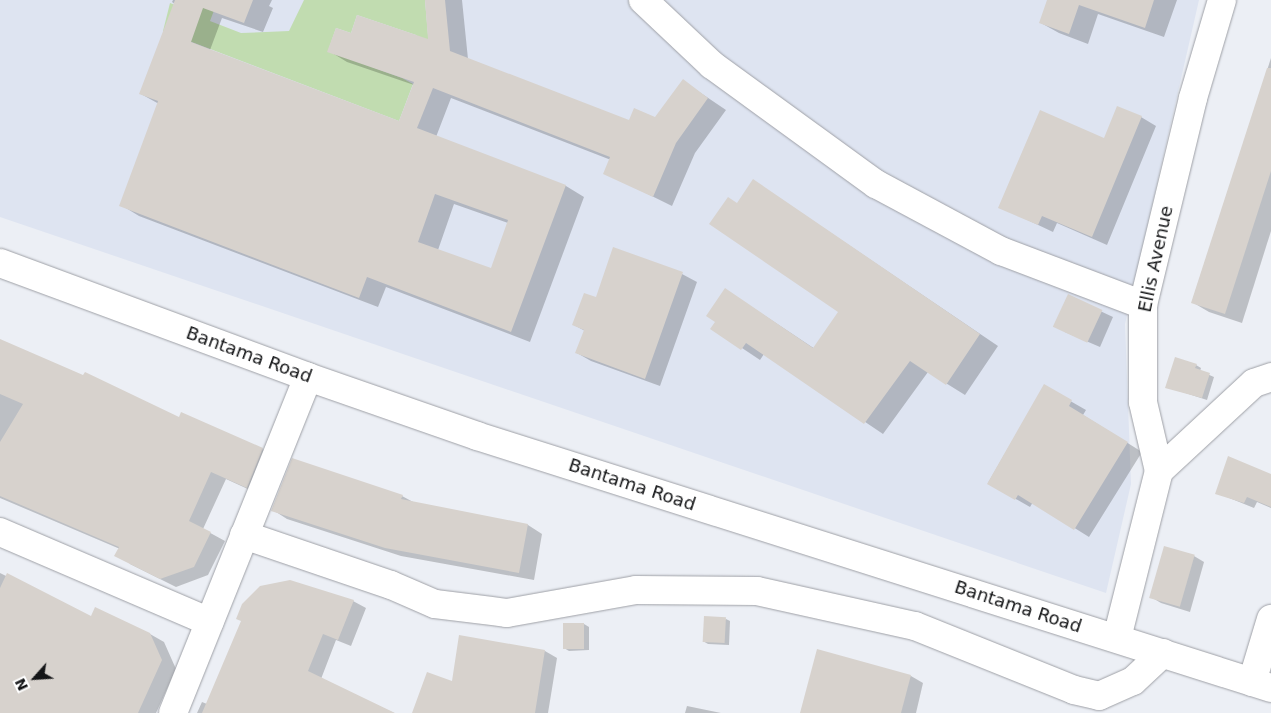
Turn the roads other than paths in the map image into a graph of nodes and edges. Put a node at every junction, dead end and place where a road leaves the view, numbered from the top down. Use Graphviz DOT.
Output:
graph roads {
  1 [pos="643,0"];
  2 [pos="1222,0"];
  3 [pos="0,263"];
  4 [pos="1144,305"];
  5 [pos="308,377"];
  6 [pos="1271,377"];
  7 [pos="1159,470"];
  8 [pos="0,532"];
  9 [pos="244,535"];
  10 [pos="1271,619"];
  11 [pos="210,622"];
  12 [pos="1117,638"];
  13 [pos="1163,653"];
  14 [pos="1261,685"];
  15 [pos="172,713"];
  1 -- 4 [label="street"];
  2 -- 4 [label="street, Ellis Avenue"];
  3 -- 5 [label="street, Bantama Road"];
  4 -- 7 [label="street, Ellis Avenue"];
  5 -- 9 [label="street"];
  5 -- 12 [label="street, Bantama Road"];
  6 -- 7 [label="street"];
  7 -- 12 [label="street, Ellis Avenue"];
  8 -- 11 [label="street"];
  9 -- 11 [label="street"];
  9 -- 13 [label="street"];
  10 -- 14 [label="street"];
  11 -- 15 [label="street"];
  12 -- 13 [label="street, Bantama Road"];
  13 -- 14 [label="street, Bantama Road"];
}
